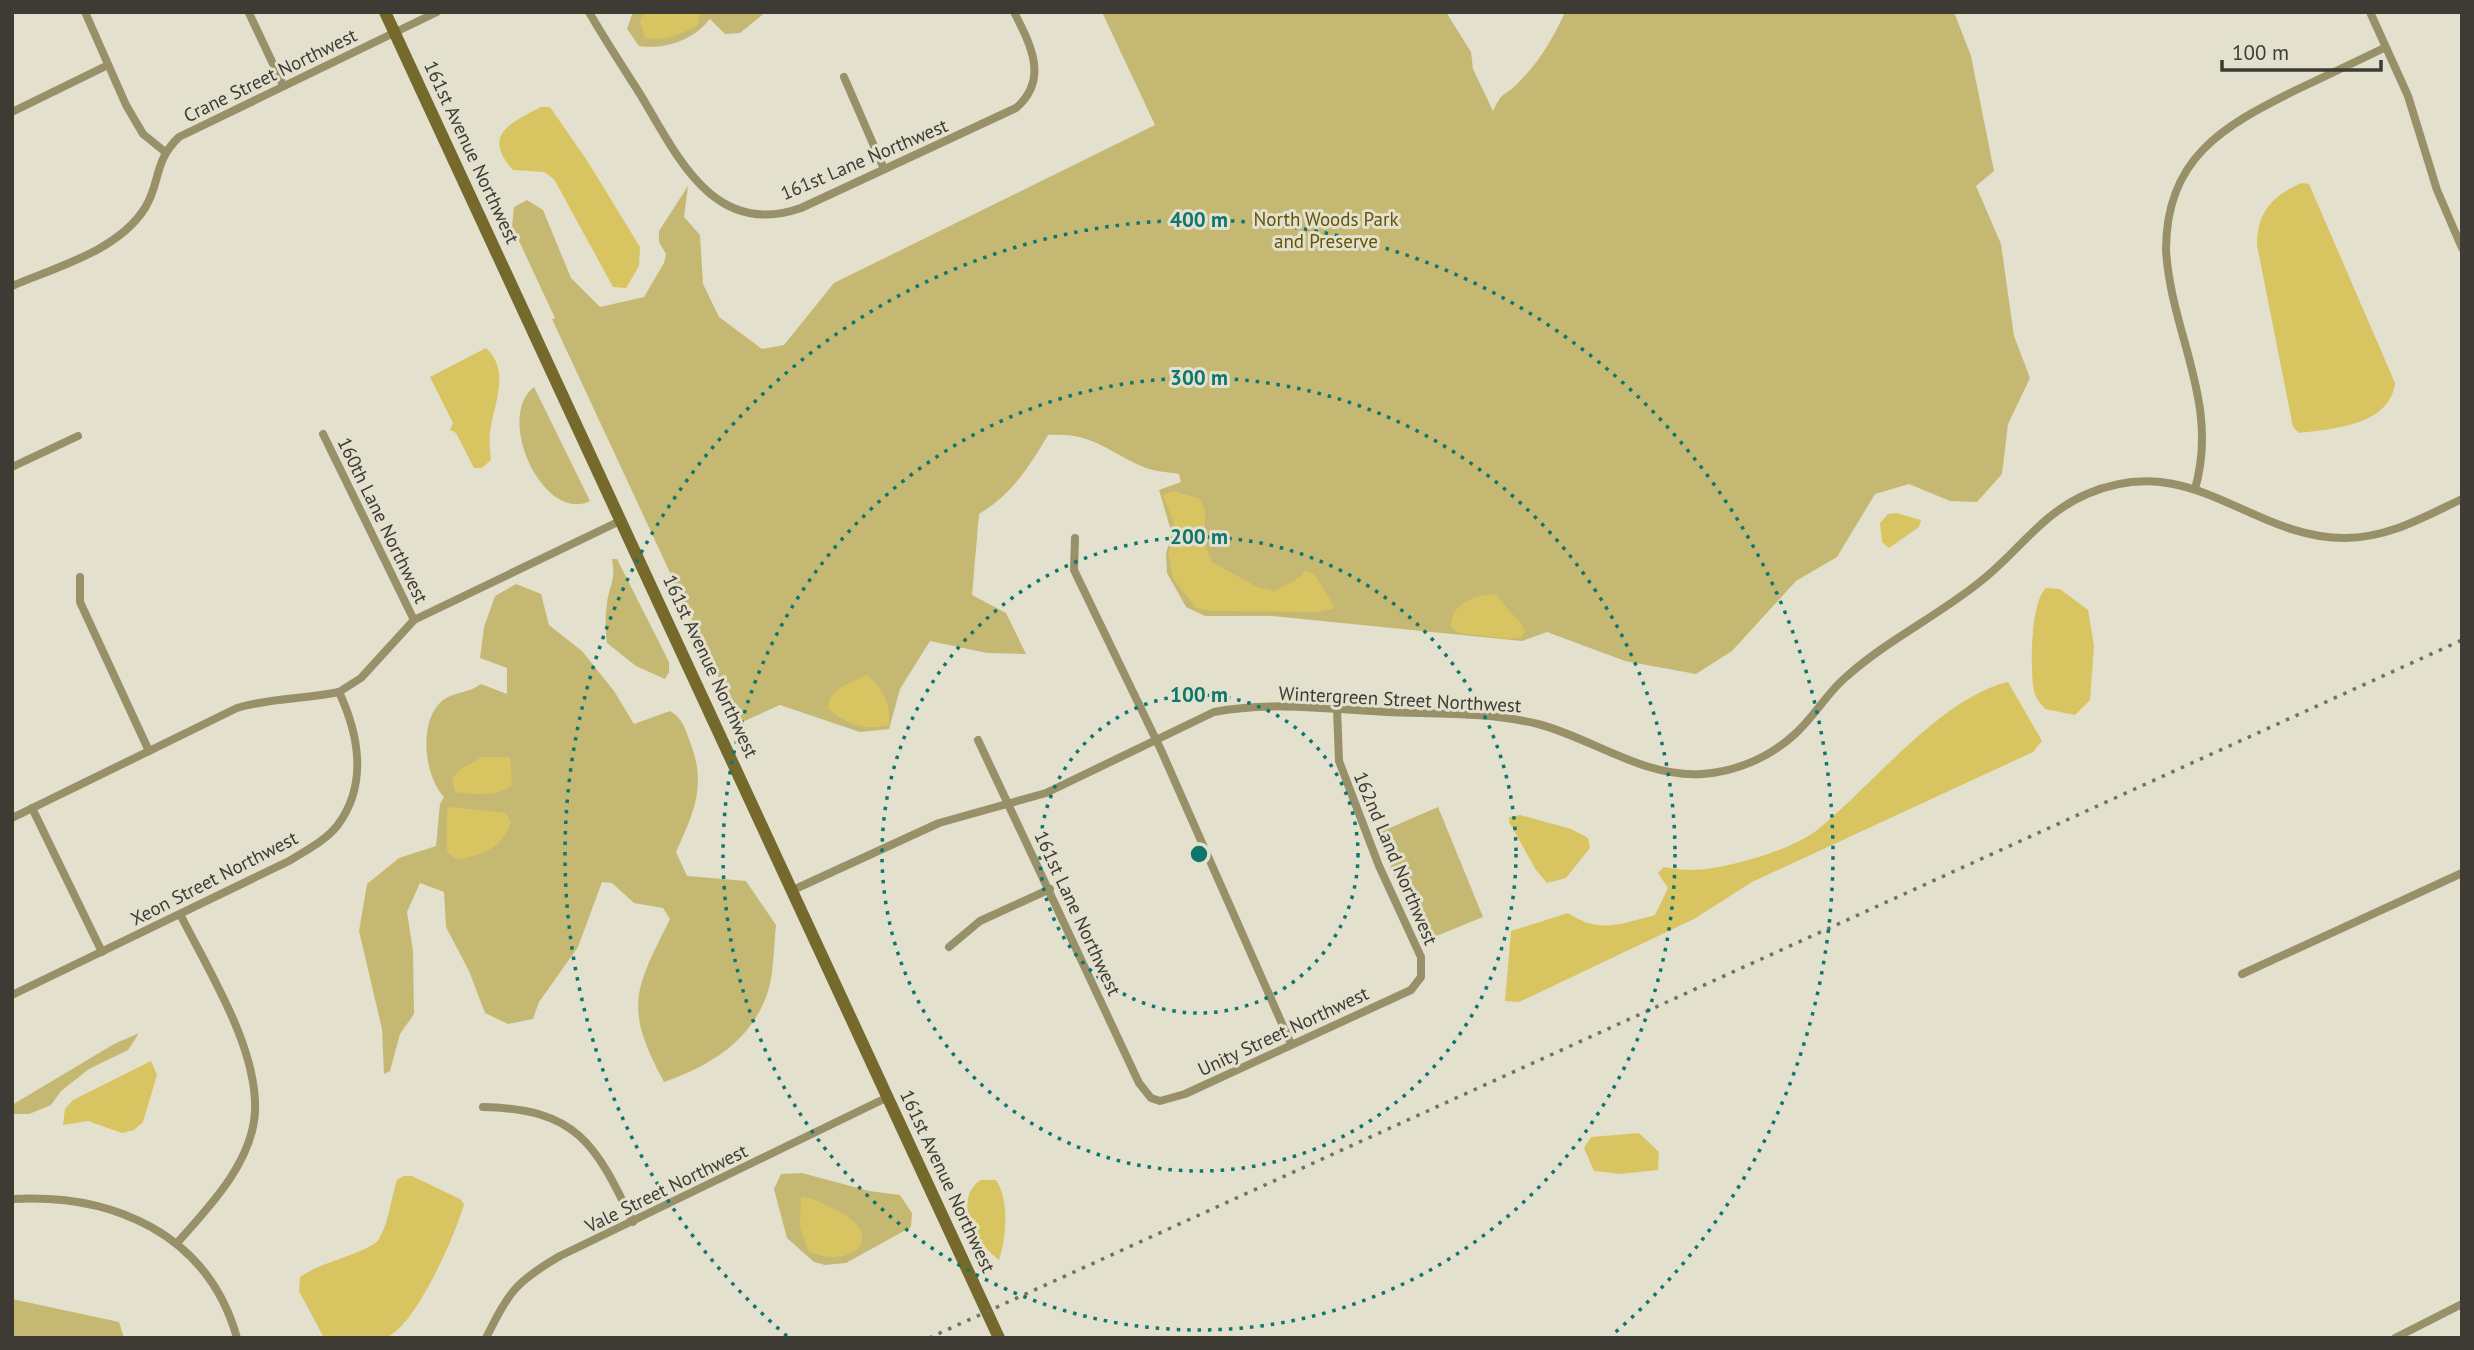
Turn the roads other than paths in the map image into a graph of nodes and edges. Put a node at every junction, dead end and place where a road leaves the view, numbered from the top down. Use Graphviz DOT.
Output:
graph roads {
  1 [pos="85,12"];
  2 [pos="385,12"];
  3 [pos="436,12"];
  4 [pos="589,12"];
  5 [pos="1014,12"];
  6 [pos="2370,12"];
  7 [pos="250,13"];
  8 [pos="394,32"];
  9 [pos="2384,48"];
  10 [pos="108,65"];
  11 [pos="844,77"];
  12 [pos="282,85"];
  13 [pos="12,112"];
  14 [pos="164,152"];
  15 [pos="884,169"];
  16 [pos="2462,248"];
  17 [pos="12,286"];
  18 [pos="323,435"];
  19 [pos="78,436"];
  20 [pos="12,467"];
  21 [pos="2195,489"];
  22 [pos="2462,499"];
  23 [pos="622,520"];
  24 [pos="1075,538"];
  25 [pos="80,577"];
  26 [pos="414,620"];
  27 [pos="339,692"];
  28 [pos="1337,709"];
  29 [pos="1156,739"];
  30 [pos="978,740"];
  31 [pos="149,751"];
  32 [pos="1009,804"];
  33 [pos="32,808"];
  34 [pos="12,818"];
  35 [pos="2462,873"];
  36 [pos="1050,889"];
  37 [pos="793,890"];
  38 [pos="180,914"];
  39 [pos="949,947"];
  40 [pos="102,952"];
  41 [pos="2242,974"];
  42 [pos="1421,977"];
  43 [pos="12,995"];
  44 [pos="1291,1044"];
  45 [pos="887,1097"];
  46 [pos="1152,1098"];
  47 [pos="483,1107"];
  48 [pos="12,1199"];
  49 [pos="633,1222"];
  50 [pos="177,1243"];
  51 [pos="2462,1304"];
  52 [pos="237,1338"];
  53 [pos="486,1338"];
  54 [pos="999,1338"];
  55 [pos="2395,1338"];
  1 -- 10 [label="street"];
  2 -- 8 [label="main road, 161st Avenue Northwest"];
  3 -- 8 [label="street, Crane Street Northwest"];
  4 -- 15 [label="street, 161st Lane Northwest"];
  5 -- 15 [label="street, 161st Lane Northwest"];
  6 -- 9 [label="street"];
  7 -- 12 [label="street"];
  8 -- 12 [label="street, Crane Street Northwest"];
  8 -- 23 [label="main road, 161st Avenue Northwest"];
  9 -- 16 [label="street"];
  9 -- 21 [label="street"];
  10 -- 13 [label="street"];
  10 -- 14 [label="street"];
  11 -- 15 [label="street"];
  12 -- 14 [label="street, Crane Street Northwest"];
  14 -- 17 [label="street"];
  18 -- 26 [label="street, 160th Lane Northwest"];
  19 -- 20 [label="street"];
  21 -- 22 [label="street, Wintergreen Street Northwest"];
  21 -- 28 [label="street, Wintergreen Street Northwest"];
  23 -- 26 [label="street"];
  23 -- 37 [label="main road, 161st Avenue Northwest"];
  24 -- 29 [label="street"];
  25 -- 31 [label="street"];
  26 -- 27 [label="street"];
  27 -- 31 [label="street"];
  27 -- 38 [label="street, Xeon Street Northwest"];
  28 -- 29 [label="street, Wintergreen Street Northwest"];
  28 -- 42 [label="street, 162nd Land Northwest"];
  29 -- 32 [label="street, Wintergreen Street Northwest"];
  29 -- 44 [label="street"];
  30 -- 32 [label="street, 161st Lane Northwest"];
  31 -- 33 [label="street"];
  32 -- 36 [label="street, 161st Lane Northwest"];
  32 -- 37 [label="street, Wintergreen Street Northwest"];
  33 -- 34 [label="street"];
  33 -- 40 [label="street"];
  35 -- 41 [label="street"];
  36 -- 39 [label="street"];
  36 -- 46 [label="street, 161st Lane Northwest"];
  37 -- 45 [label="main road, 161st Avenue Northwest"];
  38 -- 40 [label="street, Xeon Street Northwest"];
  38 -- 50 [label="street"];
  40 -- 43 [label="street, Xeon Street Northwest"];
  42 -- 44 [label="street, Unity Street Northwest"];
  44 -- 46 [label="street, Unity Street Northwest"];
  45 -- 49 [label="street, Vale Street Northwest"];
  45 -- 54 [label="main road, 161st Avenue Northwest"];
  47 -- 49 [label="street"];
  48 -- 50 [label="street"];
  49 -- 53 [label="street, Vale Street Northwest"];
  50 -- 52 [label="street"];
  51 -- 55 [label="street"];
}
